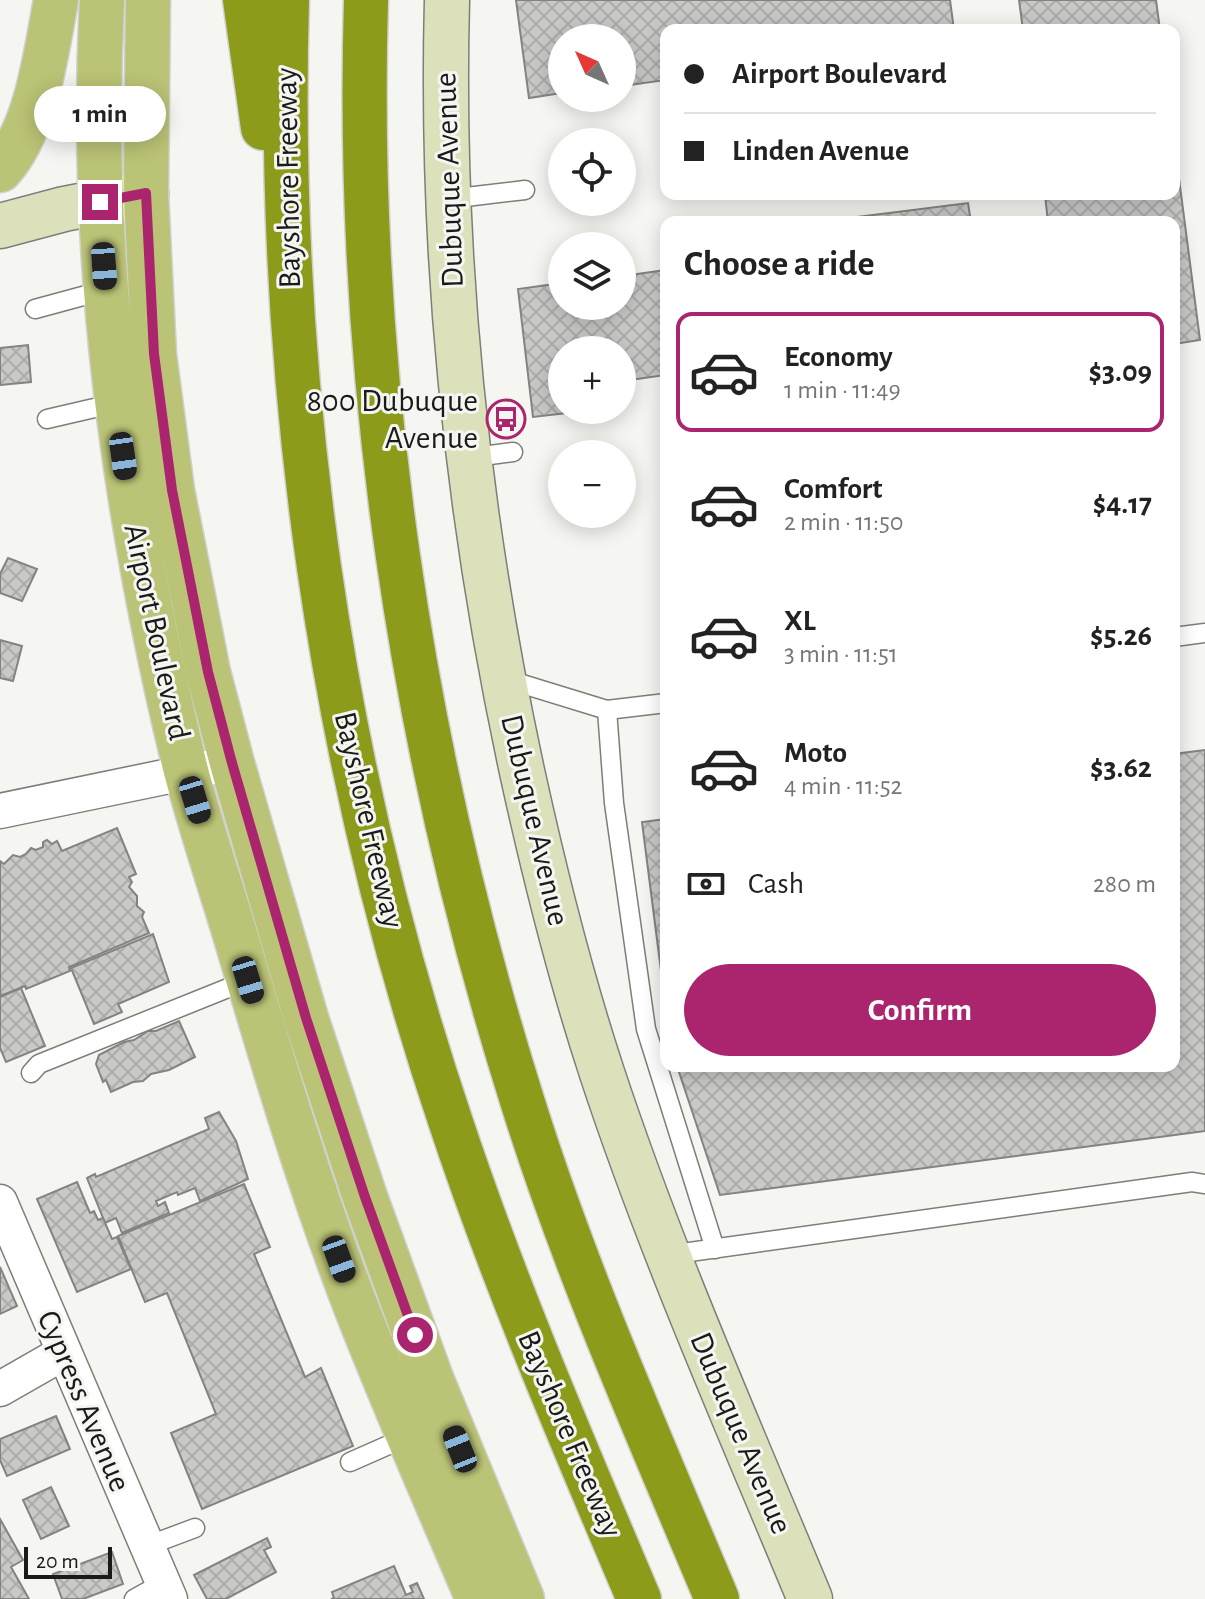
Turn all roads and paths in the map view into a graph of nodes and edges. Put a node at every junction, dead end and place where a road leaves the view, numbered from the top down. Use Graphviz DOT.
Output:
graph roads {
  1 [pos="56,0"];
  2 [pos="102,0"];
  3 [pos="148,0"];
  4 [pos="245,0"];
  5 [pos="287,0"];
  6 [pos="366,0"];
  7 [pos="387,0"];
  8 [pos="447,0"];
  9 [pos="365,168"];
  10 [pos="0,170"];
  11 [pos="525,190"];
  12 [pos="146,193"];
  13 [pos="448,200"];
  14 [pos="100,202"];
  15 [pos="0,226"];
  16 [pos="106,290"];
  17 [pos="35,309"];
  18 [pos="292,324"];
  19 [pos="116,403"];
  20 [pos="47,419"];
  21 [pos="513,452"];
  22 [pos="467,458"];
  23 [pos="1205,633"];
  24 [pos="1180,636"];
  25 [pos="503,678"];
  26 [pos="660,704"];
  27 [pos="607,710"];
  28 [pos="232,763"];
  29 [pos="187,772"];
  30 [pos="0,811"];
  31 [pos="248,980"];
  32 [pos="31,1073"];
  33 [pos="1205,1184"];
  34 [pos="0,1202"];
  35 [pos="715,1249"];
  36 [pos="668,1255"];
  37 [pos="63,1353"];
  38 [pos="0,1389"];
  39 [pos="409,1436"];
  40 [pos="350,1462"];
  41 [pos="195,1528"];
  42 [pos="147,1546"];
  43 [pos="156,1594"];
  44 [pos="478,1599"];
  45 [pos="522,1599"];
  46 [pos="639,1599"];
  47 [pos="717,1599"];
  48 [pos="810,1599"];
  1 -- 10 [label="main road"];
  2 -- 14 [label="main road, Airport Boulevard"];
  3 -- 12 [label="main road, Airport Boulevard"];
  4 -- 18 [label="highway"];
  5 -- 18 [label="highway, Bayshore Freeway"];
  6 -- 9 [label="highway"];
  7 -- 9 [label="highway"];
  8 -- 13 [label="street, Dubuque Avenue"];
  9 -- 47 [label="highway"];
  11 -- 13 [label="lane"];
  12 -- 14 [label="street"];
  12 -- 28 [label="main road, Airport Boulevard"];
  13 -- 22 [label="street, Dubuque Avenue"];
  14 -- 15 [label="street"];
  14 -- 16 [label="main road, Airport Boulevard"];
  16 -- 17 [label="lane"];
  16 -- 19 [label="main road, Airport Boulevard"];
  18 -- 46 [label="highway, Bayshore Freeway"];
  19 -- 20 [label="lane"];
  19 -- 29 [label="main road, Airport Boulevard"];
  21 -- 22 [label="lane"];
  22 -- 25 [label="street, Dubuque Avenue"];
  23 -- 24 [label="lane"];
  25 -- 27 [label="lane"];
  25 -- 36 [label="street, Dubuque Avenue"];
  26 -- 27 [label="lane"];
  27 -- 35 [label="lane"];
  28 -- 29 [label="street"];
  28 -- 45 [label="main road, Airport Boulevard"];
  29 -- 30 [label="street"];
  29 -- 31 [label="main road, Airport Boulevard"];
  31 -- 32 [label="lane"];
  31 -- 39 [label="main road, Airport Boulevard"];
  33 -- 35 [label="lane"];
  34 -- 37 [label="street, Cypress Avenue"];
  35 -- 36 [label="lane"];
  36 -- 48 [label="street, Dubuque Avenue"];
  37 -- 38 [label="street"];
  37 -- 42 [label="street, Cypress Avenue"];
  39 -- 40 [label="lane"];
  39 -- 44 [label="main road, Airport Boulevard"];
  41 -- 42 [label="lane"];
  42 -- 43 [label="street, Cypress Avenue"];
}
